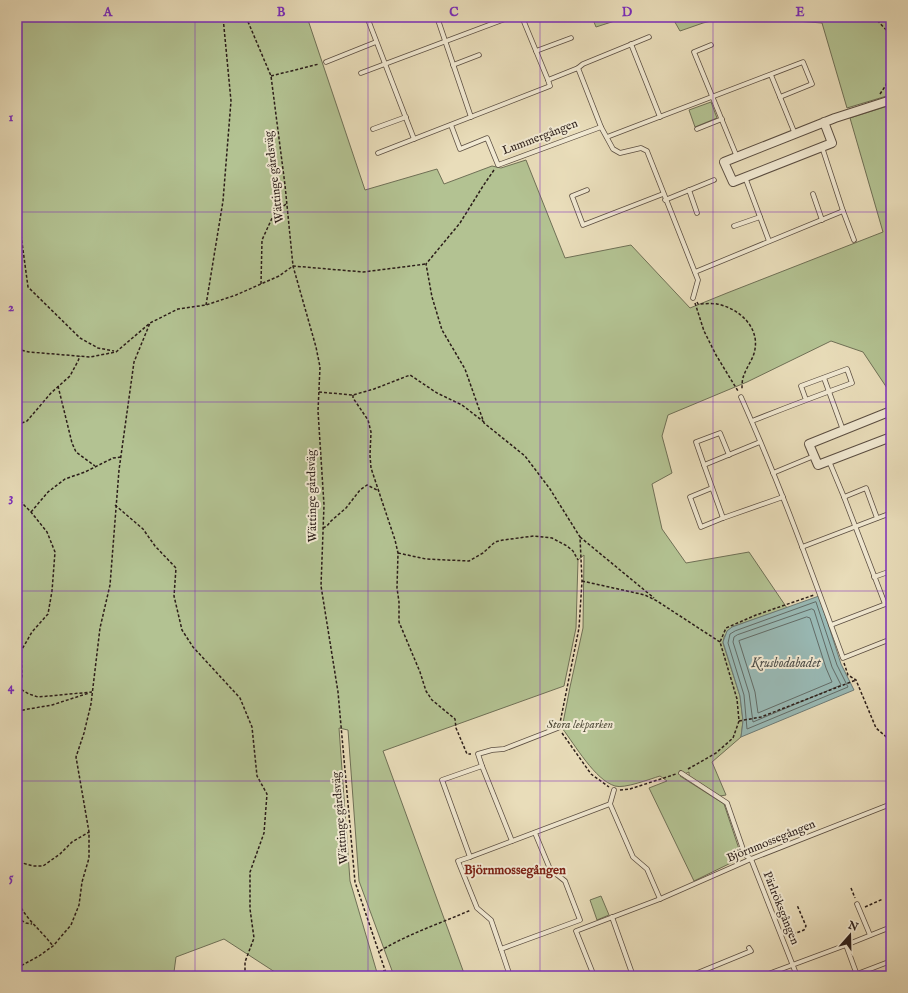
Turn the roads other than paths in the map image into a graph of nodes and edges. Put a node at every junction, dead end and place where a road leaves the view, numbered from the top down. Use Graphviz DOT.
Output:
graph roads {
  1 [pos="366,17"];
  2 [pos="437,17"];
  3 [pos="510,17"];
  4 [pos="522,17"];
  5 [pos="650,36"];
  6 [pos="571,38"];
  7 [pos="376,42"];
  8 [pos="445,42"];
  9 [pos="631,44"];
  10 [pos="711,45"];
  11 [pos="536,51"];
  12 [pos="479,55"];
  13 [pos="326,62"];
  14 [pos="385,64"];
  15 [pos="453,65"];
  16 [pos="578,68"];
  17 [pos="361,73"];
  18 [pos="771,75"];
  19 [pos="548,80"];
  20 [pos="712,97"];
  21 [pos="780,97"];
  22 [pos="891,100"];
  23 [pos="406,116"];
  24 [pos="471,117"];
  25 [pos="660,117"];
  26 [pos="722,119"];
  27 [pos="824,122"];
  28 [pos="451,125"];
  29 [pos="601,127"];
  30 [pos="373,129"];
  31 [pos="697,129"];
  32 [pos="795,134"];
  33 [pos="607,137"];
  34 [pos="414,139"];
  35 [pos="822,147"];
  36 [pos="378,153"];
  37 [pos="737,157"];
  38 [pos="745,177"];
  39 [pos="714,180"];
  40 [pos="587,190"];
  41 [pos="689,190"];
  42 [pos="663,194"];
  43 [pos="812,194"];
  44 [pos="666,200"];
  45 [pos="843,212"];
  46 [pos="697,213"];
  47 [pos="760,216"];
  48 [pos="822,220"];
  49 [pos="734,226"];
  50 [pos="854,240"];
  51 [pos="769,241"];
  52 [pos="695,272"];
  53 [pos="693,298"];
  54 [pos="824,378"];
  55 [pos="829,392"];
  56 [pos="741,397"];
  57 [pos="806,400"];
  58 [pos="891,412"];
  59 [pos="752,421"];
  60 [pos="844,430"];
  61 [pos="891,437"];
  62 [pos="760,442"];
  63 [pos="729,455"];
  64 [pos="814,456"];
  65 [pos="829,461"];
  66 [pos="704,464"];
  67 [pos="773,473"];
  68 [pos="712,488"];
  69 [pos="782,497"];
  70 [pos="844,497"];
  71 [pos="891,513"];
  72 [pos="723,518"];
  73 [pos="877,518"];
  74 [pos="855,526"];
  75 [pos="802,547"];
  76 [pos="891,572"];
  77 [pos="874,577"];
  78 [pos="891,602"];
  79 [pos="885,604"];
  80 [pos="831,624"];
  81 [pos="891,639"];
  82 [pos="558,728"];
  83 [pos="482,766"];
  84 [pos="681,773"];
  85 [pos="614,790"];
  86 [pos="610,804"];
  87 [pos="891,804"];
  88 [pos="535,833"];
  89 [pos="512,841"];
  90 [pos="470,857"];
  91 [pos="751,859"];
  92 [pos="660,899"];
  93 [pos="857,904"];
  94 [pos="612,917"];
  95 [pos="580,920"];
  96 [pos="891,927"];
  97 [pos="583,928"];
  98 [pos="870,935"];
  99 [pos="846,946"];
  100 [pos="749,948"];
  101 [pos="501,949"];
  102 [pos="891,961"];
  103 [pos="793,966"];
  104 [pos="857,975"];
  105 [pos="510,976"];
  106 [pos="594,976"];
  107 [pos="633,976"];
  108 [pos="690,976"];
  109 [pos="769,976"];
  110 [pos="797,976"];
  1 -- 7 [label="lane"];
  2 -- 8 [label="lane"];
  3 -- 8 [label="lane"];
  4 -- 11 [label="lane"];
  5 -- 9 [label="lane"];
  6 -- 11 [label="lane"];
  7 -- 13 [label="lane"];
  7 -- 14 [label="lane"];
  8 -- 14 [label="lane"];
  8 -- 15 [label="lane"];
  9 -- 16 [label="lane"];
  9 -- 25 [label="lane"];
  10 -- 20 [label="lane"];
  11 -- 19 [label="lane"];
  12 -- 15 [label="lane"];
  14 -- 17 [label="lane"];
  14 -- 23 [label="lane"];
  15 -- 24 [label="lane"];
  16 -- 19 [label="lane"];
  16 -- 29 [label="lane"];
  18 -- 20 [label="lane"];
  18 -- 21 [label="lane"];
  18 -- 21 [label="lane"];
  19 -- 24 [label="lane"];
  20 -- 25 [label="lane"];
  20 -- 26 [label="lane"];
  21 -- 32 [label="lane"];
  22 -- 27 [label="street"];
  23 -- 30 [label="lane"];
  23 -- 34 [label="lane"];
  24 -- 28 [label="lane"];
  25 -- 33 [label="lane"];
  26 -- 31 [label="lane"];
  26 -- 37 [label="lane"];
  27 -- 32 [label="street"];
  27 -- 35 [label="street"];
  28 -- 29 [label="lane, Lummergången"];
  28 -- 34 [label="lane"];
  29 -- 33 [label="lane"];
  32 -- 37 [label="street"];
  33 -- 42 [label="lane"];
  34 -- 36 [label="lane"];
  35 -- 38 [label="street"];
  35 -- 45 [label="lane"];
  37 -- 38 [label="street"];
  38 -- 47 [label="lane"];
  39 -- 41 [label="lane"];
  40 -- 42 [label="lane"];
  41 -- 44 [label="lane"];
  41 -- 46 [label="lane"];
  42 -- 44 [label="lane"];
  43 -- 48 [label="lane"];
  44 -- 52 [label="lane"];
  45 -- 48 [label="lane"];
  45 -- 50 [label="lane"];
  47 -- 49 [label="lane"];
  47 -- 51 [label="lane"];
  48 -- 51 [label="lane"];
  51 -- 52 [label="lane"];
  52 -- 53 [label="lane"];
  54 -- 55 [label="lane"];
  54 -- 55 [label="lane"];
  54 -- 57 [label="lane"];
  55 -- 57 [label="lane"];
  55 -- 60 [label="lane"];
  56 -- 59 [label="lane"];
  57 -- 59 [label="lane"];
  58 -- 60 [label="street"];
  59 -- 62 [label="lane"];
  60 -- 64 [label="street"];
  61 -- 65 [label="street"];
  62 -- 63 [label="lane"];
  62 -- 67 [label="lane"];
  63 -- 66 [label="lane"];
  63 -- 66 [label="lane"];
  64 -- 65 [label="street"];
  64 -- 67 [label="lane"];
  65 -- 70 [label="lane"];
  66 -- 68 [label="lane"];
  67 -- 69 [label="lane"];
  68 -- 72 [label="lane"];
  68 -- 72 [label="lane"];
  69 -- 72 [label="lane"];
  69 -- 75 [label="lane"];
  70 -- 73 [label="lane"];
  70 -- 74 [label="lane"];
  71 -- 73 [label="lane"];
  73 -- 74 [label="lane"];
  74 -- 75 [label="lane"];
  74 -- 77 [label="lane"];
  75 -- 80 [label="lane"];
  76 -- 77 [label="lane"];
  77 -- 79 [label="lane"];
  78 -- 79 [label="lane"];
  79 -- 80 [label="lane"];
  80 -- 81 [label="lane"];
  82 -- 83 [label="lane"];
  83 -- 89 [label="lane"];
  83 -- 90 [label="lane"];
  84 -- 91 [label="lane, Pärlröksgången"];
  85 -- 86 [label="lane"];
  86 -- 88 [label="lane"];
  86 -- 92 [label="lane"];
  87 -- 91 [label="lane, Björnmossegången"];
  88 -- 89 [label="lane"];
  88 -- 95 [label="lane"];
  89 -- 90 [label="lane"];
  90 -- 101 [label="lane"];
  91 -- 92 [label="lane, Björnmossegången"];
  91 -- 103 [label="lane, Pärlröksgången"];
  92 -- 94 [label="lane, Björnmossegången"];
  93 -- 98 [label="lane"];
  94 -- 97 [label="lane, Björnmossegången"];
  94 -- 107 [label="lane"];
  95 -- 97 [label="lane"];
  95 -- 101 [label="lane"];
  96 -- 98 [label="lane"];
  97 -- 106 [label="lane"];
  98 -- 99 [label="lane"];
  99 -- 103 [label="lane"];
  99 -- 104 [label="lane"];
  100 -- 108 [label="lane"];
  101 -- 105 [label="lane"];
  102 -- 104 [label="lane"];
  103 -- 109 [label="lane"];
  103 -- 110 [label="lane, Pärlröksgången"];
}
